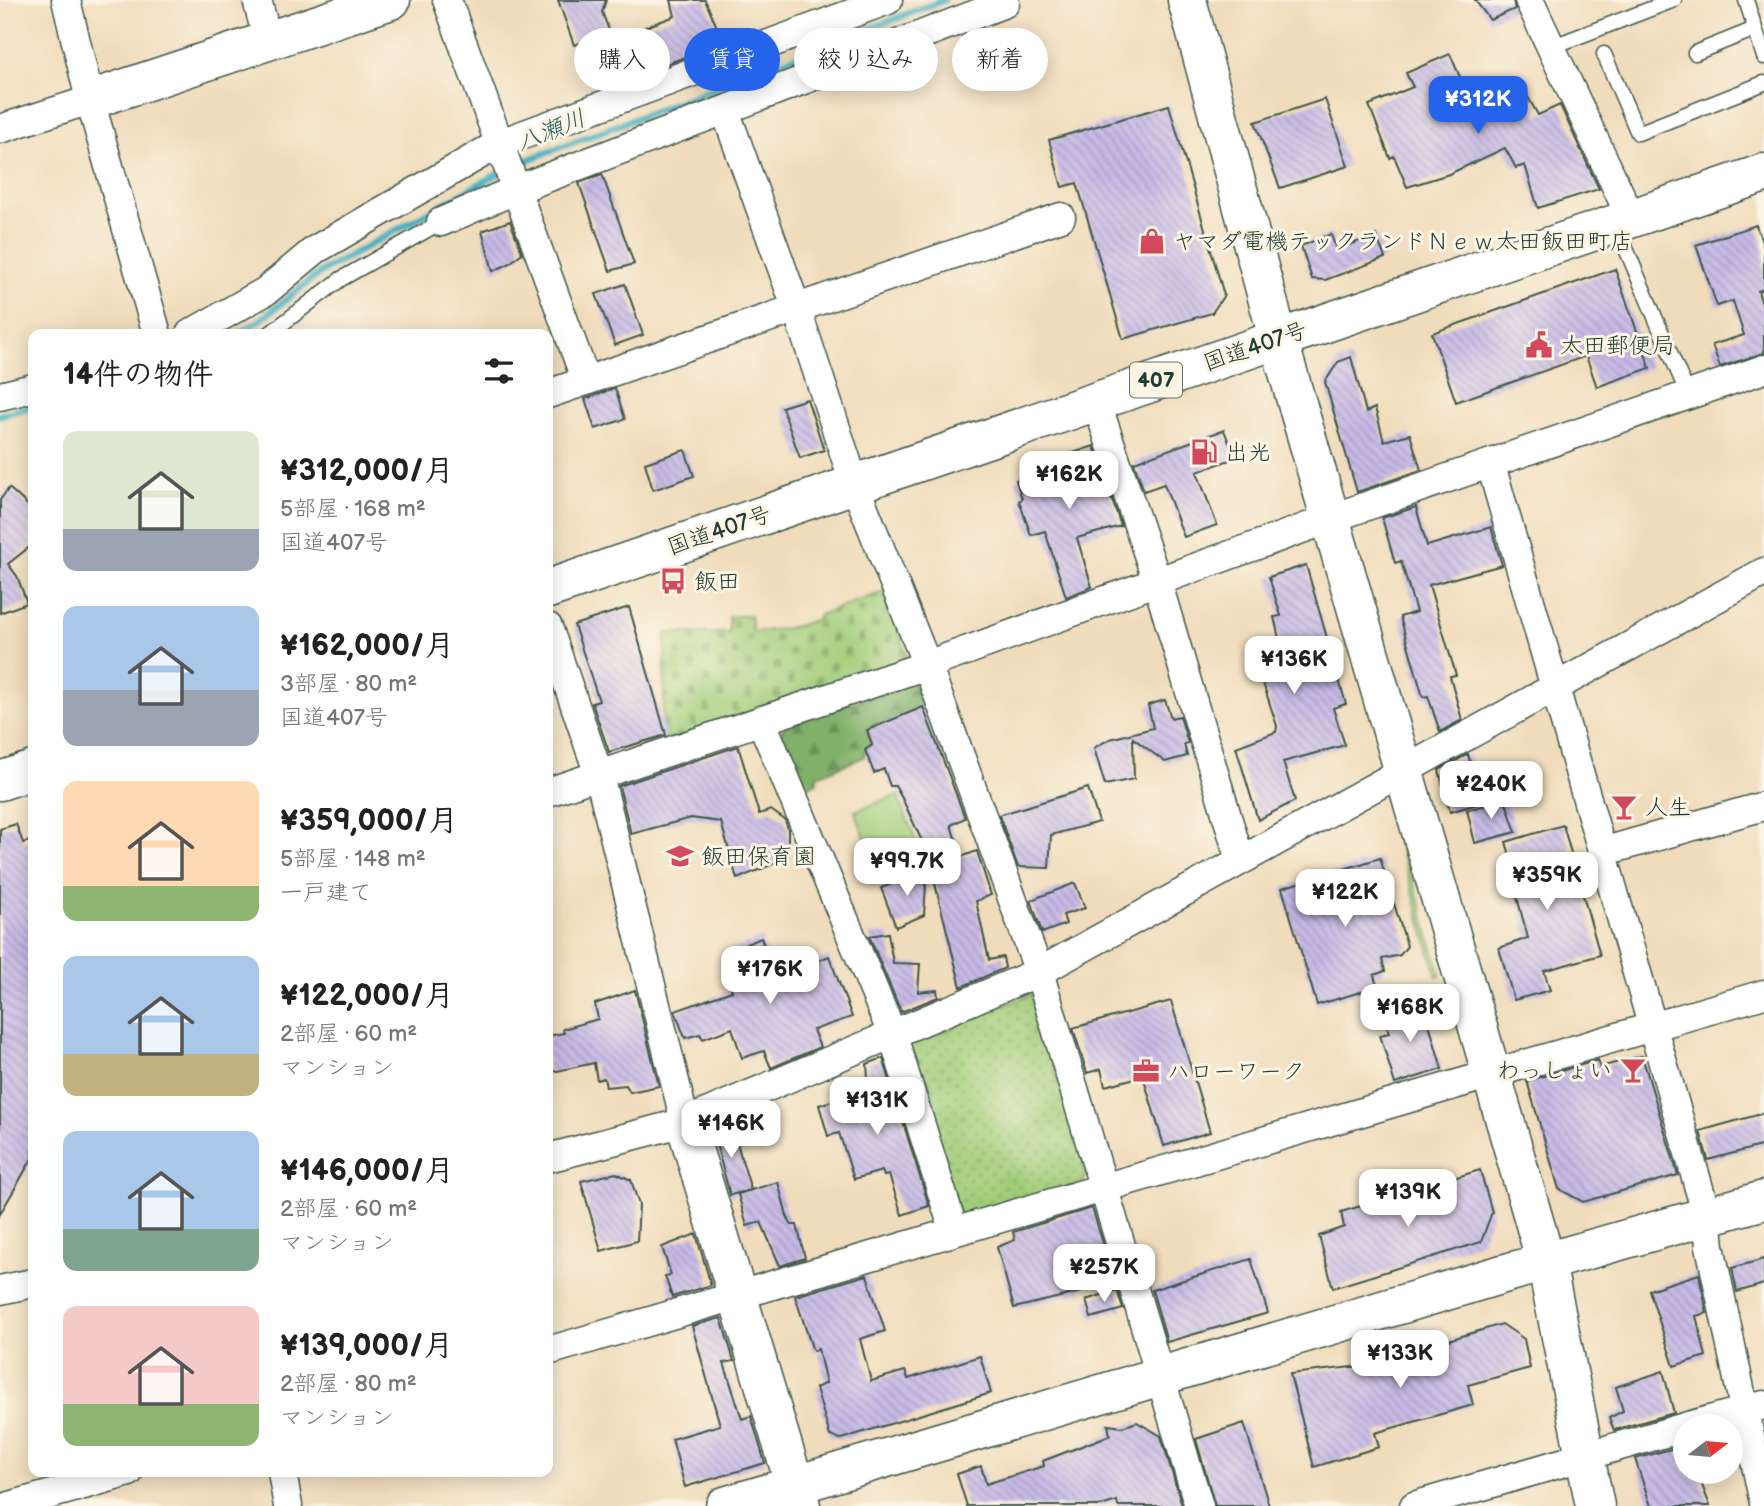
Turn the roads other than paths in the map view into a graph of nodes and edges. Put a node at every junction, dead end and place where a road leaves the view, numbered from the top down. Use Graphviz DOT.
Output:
graph roads {
  1 [pos="66,0"];
  2 [pos="257,0"];
  3 [pos="391,0"];
  4 [pos="447,0"];
  5 [pos="888,0"];
  6 [pos="1187,0"];
  7 [pos="1529,0"];
  8 [pos="1674,0"];
  9 [pos="1746,0"];
  10 [pos="1008,1"];
  11 [pos="1650,4"];
  12 [pos="1755,30"];
  13 [pos="268,41"];
  14 [pos="1551,47"];
  15 [pos="1695,53"];
  16 [pos="1604,54"];
  17 [pos="1764,57"];
  18 [pos="1764,83"];
  19 [pos="90,100"];
  20 [pos="725,110"];
  21 [pos="0,129"];
  22 [pos="507,168"];
  23 [pos="1764,173"];
  24 [pos="1061,217"];
  25 [pos="1623,221"];
  26 [pos="440,222"];
  27 [pos="796,307"];
  28 [pos="156,329"];
  29 [pos="199,329"];
  30 [pos="276,329"];
  31 [pos="1278,338"];
  32 [pos="1764,369"];
  33 [pos="586,381"];
  34 [pos="28,389"];
  35 [pos="553,392"];
  36 [pos="0,396"];
  37 [pos="1688,396"];
  38 [pos="1096,401"];
  39 [pos="1491,465"];
  40 [pos="854,484"];
  41 [pos="1332,518"];
  42 [pos="1764,572"];
  43 [pos="1157,581"];
  44 [pos="553,587"];
  45 [pos="553,642"];
  46 [pos="927,665"];
  47 [pos="1555,689"];
  48 [pos="761,720"];
  49 [pos="1404,769"];
  50 [pos="28,772"];
  51 [pos="599,775"];
  52 [pos="0,781"];
  53 [pos="553,790"];
  54 [pos="1764,806"];
  55 [pos="1602,852"];
  56 [pos="1240,860"];
  57 [pos="1039,972"];
  58 [pos="1764,994"];
  59 [pos="1651,1026"];
  60 [pos="893,1036"];
  61 [pos="1492,1074"];
  62 [pos="685,1122"];
  63 [pos="553,1157"];
  64 [pos="1102,1189"];
  65 [pos="1764,1200"];
  66 [pos="1707,1216"];
  67 [pos="954,1231"];
  68 [pos="1546,1262"];
  69 [pos="28,1284"];
  70 [pos="0,1290"];
  71 [pos="738,1296"];
  72 [pos="553,1350"];
  73 [pos="1161,1376"];
  74 [pos="1754,1408"];
  75 [pos="1733,1414"];
  76 [pos="1673,1431"];
  77 [pos="1585,1455"];
  78 [pos="112,1477"];
  79 [pos="283,1477"];
  80 [pos="798,1496"];
  81 [pos="1764,1503"];
  82 [pos="10,1506"];
  83 [pos="288,1506"];
  84 [pos="725,1506"];
  85 [pos="1199,1506"];
  86 [pos="1414,1506"];
  87 [pos="1595,1506"];
  1 -- 19 [label="street"];
  2 -- 13 [label="street"];
  3 -- 13 [label="main road"];
  4 -- 22 [label="street"];
  5 -- 22 [label="street"];
  6 -- 31 [label="main road"];
  7 -- 14 [label="street"];
  8 -- 11 [label="lane"];
  9 -- 12 [label="lane"];
  10 -- 20 [label="street"];
  11 -- 14 [label="lane"];
  12 -- 15 [label="lane"];
  12 -- 17 [label="lane"];
  13 -- 19 [label="main road"];
  14 -- 25 [label="street"];
  16 -- 18 [label="lane"];
  19 -- 21 [label="street"];
  19 -- 28 [label="street"];
  20 -- 22 [label="street"];
  20 -- 27 [label="street"];
  22 -- 26 [label="street"];
  22 -- 29 [label="street"];
  22 -- 33 [label="street"];
  23 -- 25 [label="main road, 国道407号 / 407"];
  24 -- 27 [label="street"];
  25 -- 31 [label="main road, 国道407号 / 407"];
  25 -- 37 [label="lane"];
  26 -- 30 [label="lane"];
  27 -- 33 [label="street"];
  27 -- 40 [label="street"];
  31 -- 38 [label="main road, 国道407号 / 407"];
  31 -- 41 [label="main road"];
  32 -- 37 [label="street"];
  33 -- 35 [label="street"];
  34 -- 36 [label="street"];
  37 -- 39 [label="street"];
  38 -- 40 [label="main road, 国道407号 / 407"];
  38 -- 43 [label="street"];
  39 -- 41 [label="street"];
  39 -- 47 [label="street"];
  40 -- 44 [label="main road, 国道407号 / 407"];
  40 -- 46 [label="street"];
  41 -- 43 [label="street"];
  41 -- 49 [label="main road"];
  42 -- 47 [label="street"];
  43 -- 46 [label="street"];
  43 -- 56 [label="street"];
  45 -- 51 [label="street"];
  46 -- 48 [label="street"];
  46 -- 57 [label="street"];
  47 -- 49 [label="street"];
  47 -- 55 [label="street"];
  48 -- 51 [label="street"];
  48 -- 60 [label="street"];
  49 -- 56 [label="street"];
  49 -- 61 [label="main road"];
  50 -- 52 [label="main road"];
  51 -- 53 [label="street"];
  51 -- 62 [label="street"];
  54 -- 55 [label="street"];
  55 -- 59 [label="street"];
  56 -- 57 [label="street"];
  57 -- 60 [label="street"];
  57 -- 64 [label="street"];
  58 -- 59 [label="street"];
  59 -- 61 [label="street"];
  59 -- 66 [label="street"];
  60 -- 62 [label="street"];
  60 -- 67 [label="street"];
  61 -- 64 [label="street"];
  61 -- 68 [label="main road"];
  62 -- 63 [label="street"];
  62 -- 71 [label="main road"];
  64 -- 67 [label="street"];
  64 -- 73 [label="street"];
  65 -- 66 [label="main road"];
  66 -- 68 [label="main road"];
  66 -- 74 [label="street"];
  67 -- 71 [label="street"];
  68 -- 73 [label="main road"];
  68 -- 77 [label="main road"];
  69 -- 70 [label="street"];
  71 -- 72 [label="street"];
  71 -- 80 [label="main road"];
  73 -- 80 [label="main road"];
  73 -- 85 [label="street"];
  74 -- 75 [label="street"];
  74 -- 81 [label="street"];
  76 -- 77 [label="street"];
  77 -- 86 [label="street"];
  77 -- 87 [label="main road"];
  78 -- 82 [label="street"];
  79 -- 83 [label="street"];
  80 -- 84 [label="main road"];
}
